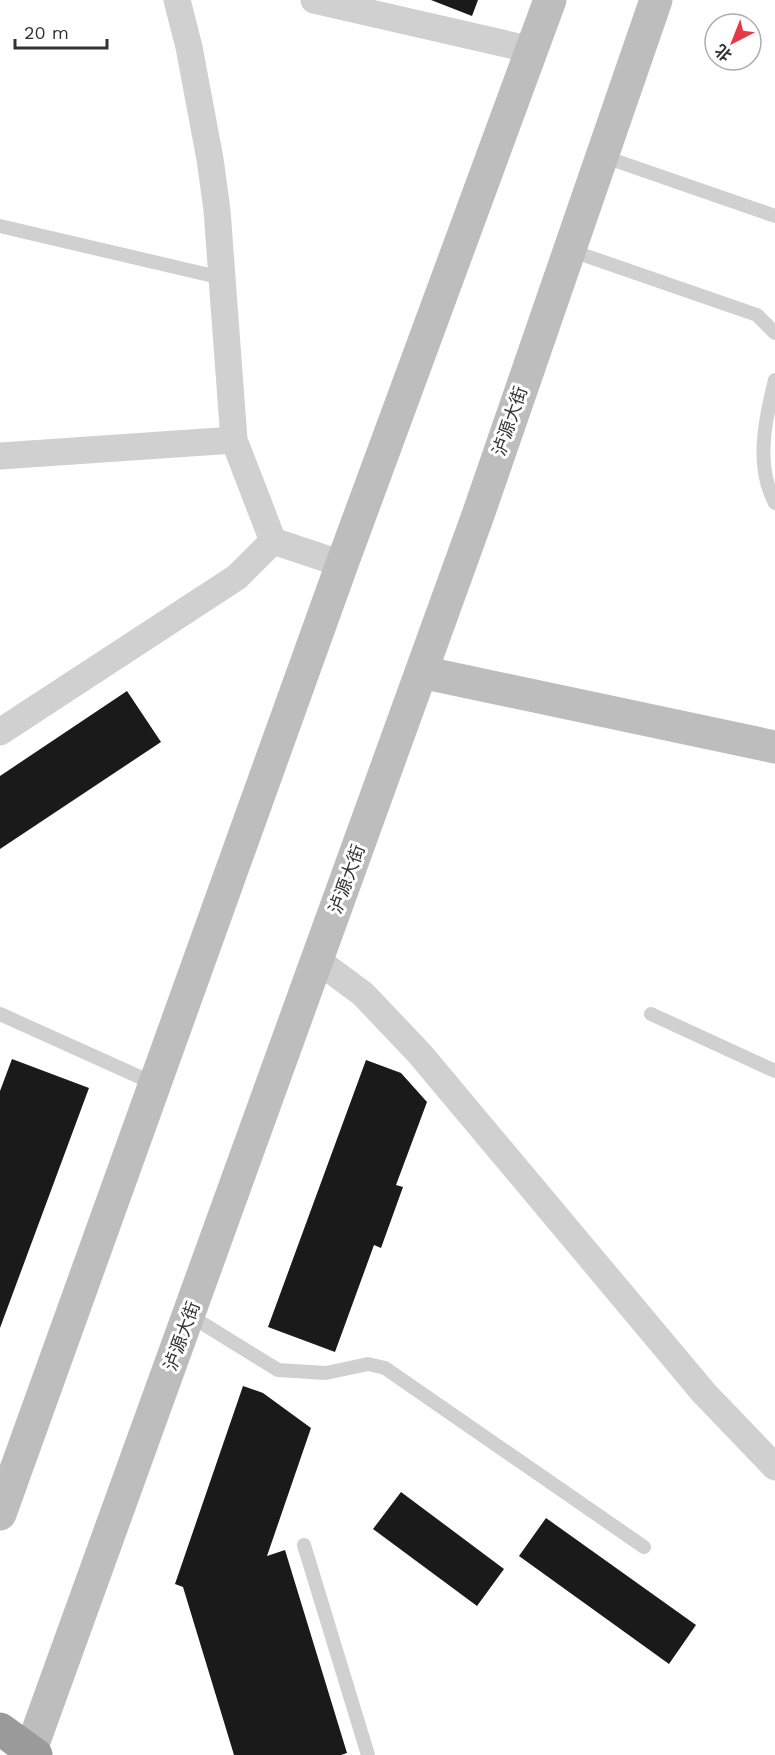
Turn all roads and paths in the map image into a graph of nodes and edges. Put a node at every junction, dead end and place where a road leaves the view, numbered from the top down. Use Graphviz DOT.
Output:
graph roads {
  1 [pos="177,0"];
  2 [pos="314,0"];
  3 [pos="550,0"];
  4 [pos="656,0"];
  5 [pos="532,50"];
  6 [pos="602,156"];
  7 [pos="775,216"];
  8 [pos="0,226"];
  9 [pos="569,250"];
  10 [pos="222,278"];
  11 [pos="775,333"];
  12 [pos="775,380"];
  13 [pos="234,440"];
  14 [pos="0,456"];
  15 [pos="775,503"];
  16 [pos="273,541"];
  17 [pos="342,564"];
  18 [pos="422,672"];
  19 [pos="0,732"];
  20 [pos="775,747"];
  21 [pos="317,960"];
  22 [pos="0,1014"];
  23 [pos="651,1014"];
  24 [pos="775,1071"];
  25 [pos="153,1083"];
  26 [pos="189,1315"];
  27 [pos="775,1467"];
  28 [pos="0,1514"];
  29 [pos="304,1545"];
  30 [pos="644,1547"];
  31 [pos="0,1730"];
  32 [pos="32,1754"];
  33 [pos="368,1755"];
  1 -- 10 [label="street"];
  2 -- 5 [label="street"];
  3 -- 5 [label="main road"];
  4 -- 6 [label="main road, 泸源大街"];
  5 -- 17 [label="main road"];
  6 -- 7 [label="lane"];
  6 -- 9 [label="main road, 泸源大街"];
  8 -- 10 [label="lane"];
  9 -- 11 [label="lane"];
  9 -- 18 [label="main road, 泸源大街"];
  10 -- 13 [label="street"];
  12 -- 15 [label="lane"];
  13 -- 14 [label="street"];
  13 -- 16 [label="street"];
  16 -- 17 [label="street"];
  16 -- 19 [label="street"];
  17 -- 25 [label="main road"];
  18 -- 20 [label="main road"];
  18 -- 21 [label="main road, 泸源大街"];
  21 -- 26 [label="main road, 泸源大街"];
  21 -- 27 [label="street"];
  22 -- 25 [label="lane"];
  23 -- 24 [label="lane"];
  25 -- 28 [label="main road"];
  26 -- 30 [label="lane"];
  26 -- 32 [label="main road, 泸源大街"];
  29 -- 33 [label="lane"];
  31 -- 32 [label="highway"];
}
